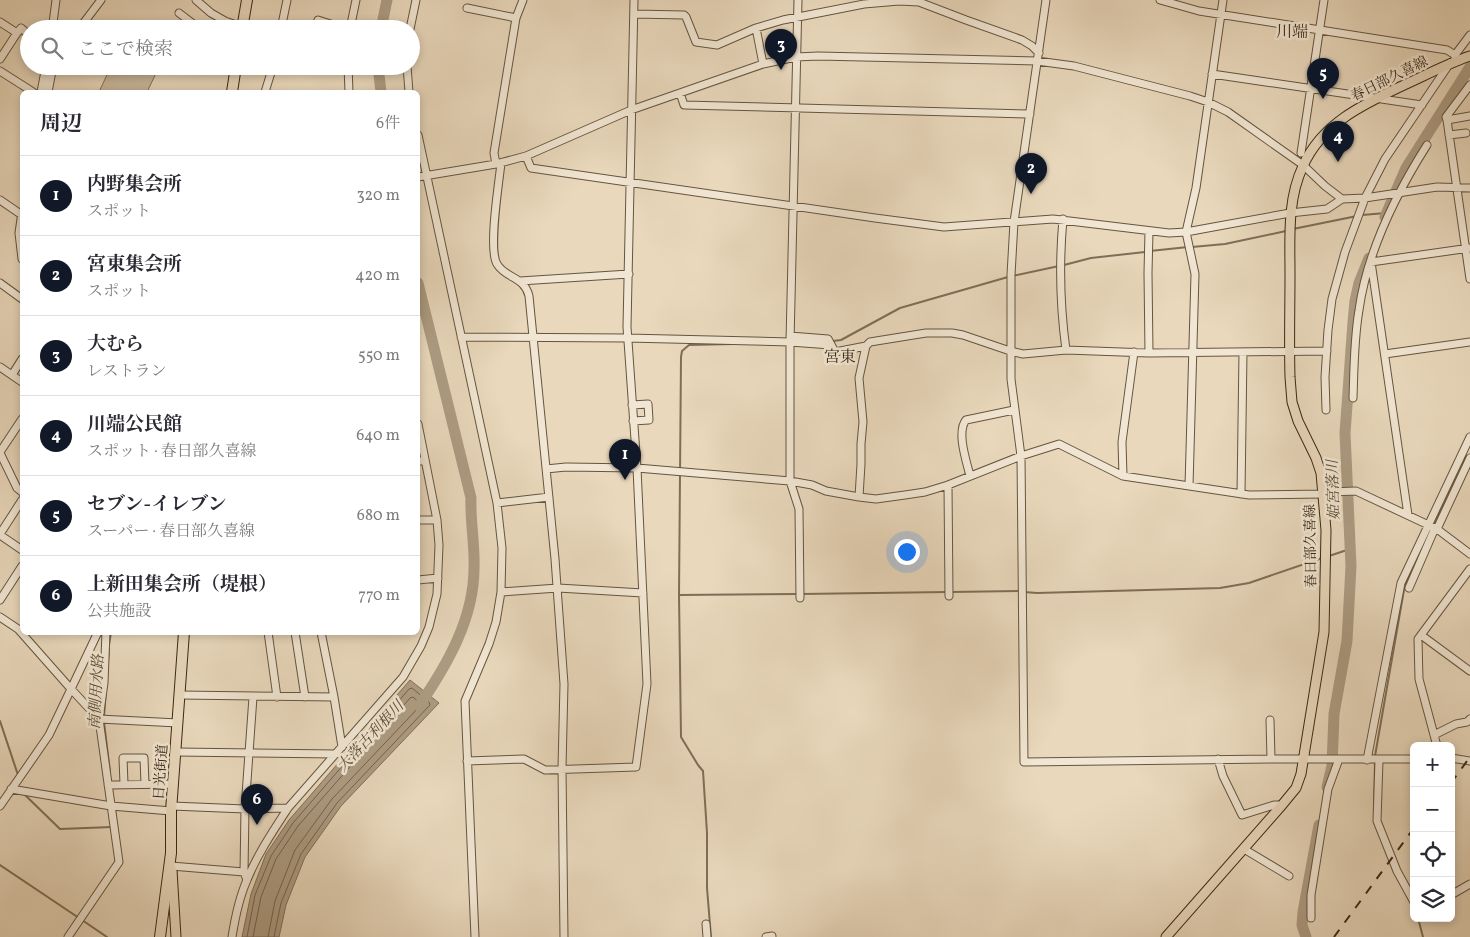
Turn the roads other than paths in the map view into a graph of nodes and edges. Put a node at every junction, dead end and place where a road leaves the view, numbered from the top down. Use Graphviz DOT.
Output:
graph roads {
  1 [pos="56,0"];
  2 [pos="101,0"];
  3 [pos="196,0"];
  4 [pos="247,0"];
  5 [pos="286,0"];
  6 [pos="356,0"];
  7 [pos="416,0"];
  8 [pos="523,0"];
  9 [pos="634,0"];
  10 [pos="798,0"];
  11 [pos="898,0"];
  12 [pos="1046,0"];
  13 [pos="1160,0"];
  14 [pos="1223,0"];
  15 [pos="1324,0"];
  16 [pos="467,8"];
  17 [pos="179,13"];
  18 [pos="634,14"];
  19 [pos="1221,14"];
  20 [pos="516,18"];
  21 [pos="797,18"];
  22 [pos="53,20"];
  23 [pos="86,20"];
  24 [pos="188,20"];
  25 [pos="223,20"];
  26 [pos="245,20"];
  27 [pos="283,20"];
  28 [pos="352,20"];
  29 [pos="412,20"];
  30 [pos="0,22"];
  31 [pos="756,28"];
  32 [pos="20,29"];
  33 [pos="1320,31"];
  34 [pos="17,33"];
  35 [pos="1470,35"];
  36 [pos="1038,53"];
  37 [pos="1470,56"];
  38 [pos="796,57"];
  39 [pos="0,59"];
  40 [pos="1453,60"];
  41 [pos="1037,61"];
  42 [pos="763,64"];
  43 [pos="1,74"];
  44 [pos="1212,74"];
  45 [pos="44,75"];
  46 [pos="51,75"];
  47 [pos="235,75"];
  48 [pos="270,75"];
  49 [pos="348,75"];
  50 [pos="408,75"];
  51 [pos="1470,85"];
  52 [pos="1311,89"];
  53 [pos="29,90"];
  54 [pos="41,90"];
  55 [pos="48,90"];
  56 [pos="232,90"];
  57 [pos="266,90"];
  58 [pos="349,90"];
  59 [pos="409,90"];
  60 [pos="680,93"];
  61 [pos="1374,99"];
  62 [pos="1208,102"];
  63 [pos="1422,105"];
  64 [pos="795,108"];
  65 [pos="631,110"];
  66 [pos="1030,114"];
  67 [pos="1470,116"];
  68 [pos="1447,120"];
  69 [pos="1466,134"];
  70 [pos="1449,136"];
  71 [pos="1427,145"];
  72 [pos="420,146"];
  73 [pos="1301,153"];
  74 [pos="526,156"];
  75 [pos="499,164"];
  76 [pos="1303,165"];
  77 [pos="426,175"];
  78 [pos="420,176"];
  79 [pos="631,183"];
  80 [pos="1456,187"];
  81 [pos="1470,188"];
  82 [pos="1399,192"];
  83 [pos="1342,198"];
  84 [pos="1365,198"];
  85 [pos="0,200"];
  86 [pos="793,206"];
  87 [pos="20,213"];
  88 [pos="1290,213"];
  89 [pos="1062,219"];
  90 [pos="1014,222"];
  91 [pos="20,227"];
  92 [pos="1149,231"];
  93 [pos="1186,232"];
  94 [pos="20,242"];
  95 [pos="1468,249"];
  96 [pos="1371,262"];
  97 [pos="629,274"];
  98 [pos="1470,279"];
  99 [pos="520,281"];
  100 [pos="0,283"];
  101 [pos="20,298"];
  102 [pos="533,336"];
  103 [pos="461,337"];
  104 [pos="627,338"];
  105 [pos="790,339"];
  106 [pos="1470,342"];
  107 [pos="866,346"];
  108 [pos="1066,350"];
  109 [pos="1010,351"];
  110 [pos="1289,351"];
  111 [pos="1327,351"];
  112 [pos="1134,352"];
  113 [pos="1192,352"];
  114 [pos="1243,352"];
  115 [pos="1149,353"];
  116 [pos="1385,354"];
  117 [pos="20,362"];
  118 [pos="0,367"];
  119 [pos="12,375"];
  120 [pos="20,381"];
  121 [pos="1353,398"];
  122 [pos="632,405"];
  123 [pos="1014,410"];
  124 [pos="1326,410"];
  125 [pos="20,422"];
  126 [pos="633,422"];
  127 [pos="1470,437"];
  128 [pos="420,442"];
  129 [pos="0,452"];
  130 [pos="1021,456"];
  131 [pos="1470,458"];
  132 [pos="422,461"];
  133 [pos="636,468"];
  134 [pos="546,469"];
  135 [pos="970,476"];
  136 [pos="1122,476"];
  137 [pos="790,480"];
  138 [pos="948,485"];
  139 [pos="1189,486"];
  140 [pos="20,490"];
  141 [pos="1326,493"];
  142 [pos="1241,494"];
  143 [pos="859,496"];
  144 [pos="549,497"];
  145 [pos="20,503"];
  146 [pos="497,503"];
  147 [pos="1408,515"];
  148 [pos="420,520"];
  149 [pos="437,520"];
  150 [pos="1432,527"];
  151 [pos="0,535"];
  152 [pos="20,549"];
  153 [pos="1470,554"];
  154 [pos="20,569"];
  155 [pos="1470,569"];
  156 [pos="438,578"];
  157 [pos="420,580"];
  158 [pos="558,588"];
  159 [pos="1409,588"];
  160 [pos="501,592"];
  161 [pos="643,593"];
  162 [pos="949,596"];
  163 [pos="800,598"];
  164 [pos="0,600"];
  165 [pos="0,617"];
  166 [pos="20,631"];
  167 [pos="23,635"];
  168 [pos="97,635"];
  169 [pos="106,635"];
  170 [pos="184,635"];
  171 [pos="268,635"];
  172 [pos="295,635"];
  173 [pos="322,635"];
  174 [pos="1421,635"];
  175 [pos="1470,670"];
  176 [pos="71,689"];
  177 [pos="180,695"];
  178 [pos="253,697"];
  179 [pos="277,697"];
  180 [pos="305,697"];
  181 [pos="334,697"];
  182 [pos="102,719"];
  183 [pos="1470,719"];
  184 [pos="1270,720"];
  185 [pos="178,723"];
  186 [pos="1434,735"];
  187 [pos="1436,742"];
  188 [pos="342,747"];
  189 [pos="176,752"];
  190 [pos="249,752"];
  191 [pos="336,754"];
  192 [pos="1271,758"];
  193 [pos="1338,758"];
  194 [pos="1218,759"];
  195 [pos="1305,759"];
  196 [pos="1410,759"];
  197 [pos="1455,759"];
  198 [pos="1368,760"];
  199 [pos="1379,760"];
  200 [pos="467,761"];
  201 [pos="1470,761"];
  202 [pos="562,768"];
  203 [pos="124,784"];
  204 [pos="145,784"];
  205 [pos="174,784"];
  206 [pos="108,785"];
  207 [pos="12,789"];
  208 [pos="1282,805"];
  209 [pos="0,806"];
  210 [pos="111,806"];
  211 [pos="172,808"];
  212 [pos="288,808"];
  213 [pos="245,809"];
  214 [pos="1244,849"];
  215 [pos="171,853"];
  216 [pos="171,866"];
  217 [pos="244,872"];
  218 [pos="1289,876"];
  219 [pos="247,880"];
  220 [pos="1470,884"];
  221 [pos="1455,893"];
  222 [pos="1410,895"];
  223 [pos="163,913"];
  224 [pos="1311,918"];
  225 [pos="706,924"];
  226 [pos="176,933"];
  227 [pos="160,935"];
  228 [pos="68,937"];
  229 [pos="232,937"];
  230 [pos="475,937"];
  231 [pos="564,937"];
  232 [pos="708,937"];
  233 [pos="1166,937"];
  1 -- 22 [label="street"];
  2 -- 23 [label="street"];
  3 -- 25 [label="street"];
  4 -- 26 [label="highway"];
  5 -- 27 [label="street"];
  6 -- 28 [label="street"];
  7 -- 29 [label="street"];
  8 -- 20 [label="street"];
  9 -- 18 [label="street"];
  10 -- 21 [label="street"];
  11 -- 21 [label="street"];
  11 -- 36 [label="street"];
  12 -- 36 [label="street"];
  13 -- 19 [label="street"];
  14 -- 19 [label="street"];
  15 -- 33 [label="street"];
  16 -- 20 [label="street"];
  17 -- 24 [label="street"];
  18 -- 31 [label="street"];
  18 -- 65 [label="street"];
  19 -- 33 [label="street"];
  19 -- 44 [label="street"];
  20 -- 75 [label="street"];
  21 -- 31 [label="street"];
  21 -- 38 [label="street"];
  30 -- 34 [label="street"];
  31 -- 42 [label="street"];
  32 -- 34 [label="street"];
  33 -- 40 [label="street"];
  33 -- 52 [label="street"];
  34 -- 39 [label="street"];
  35 -- 40 [label="street"];
  36 -- 41 [label="street"];
  37 -- 40 [label="main road, 春日部久喜線"];
  38 -- 41 [label="street"];
  38 -- 42 [label="street"];
  38 -- 64 [label="street"];
  40 -- 61 [label="main road, 春日部久喜線"];
  40 -- 63 [label="street"];
  41 -- 62 [label="street"];
  41 -- 66 [label="street"];
  42 -- 60 [label="street"];
  43 -- 53 [label="street"];
  44 -- 52 [label="street"];
  44 -- 62 [label="street"];
  45 -- 54 [label="street"];
  46 -- 55 [label="street"];
  47 -- 56 [label="highway"];
  48 -- 57 [label="street"];
  49 -- 58 [label="street"];
  50 -- 59 [label="street"];
  51 -- 68 [label="street"];
  52 -- 61 [label="street"];
  52 -- 73 [label="street"];
  60 -- 64 [label="street"];
  60 -- 65 [label="street"];
  61 -- 63 [label="street"];
  61 -- 76 [label="main road, 春日部久喜線"];
  62 -- 76 [label="street"];
  62 -- 93 [label="street"];
  63 -- 84 [label="street"];
  64 -- 66 [label="street"];
  64 -- 86 [label="street"];
  65 -- 74 [label="street"];
  65 -- 79 [label="street"];
  66 -- 90 [label="street"];
  67 -- 68 [label="street"];
  68 -- 70 [label="street"];
  69 -- 70 [label="street"];
  70 -- 80 [label="street"];
  71 -- 82 [label="street"];
  72 -- 77 [label="street"];
  74 -- 75 [label="street"];
  74 -- 79 [label="street"];
  75 -- 77 [label="street"];
  75 -- 99 [label="street"];
  76 -- 83 [label="street"];
  76 -- 88 [label="main road, 春日部久喜線"];
  77 -- 78 [label="street"];
  77 -- 103 [label="street"];
  79 -- 86 [label="street"];
  79 -- 97 [label="street"];
  80 -- 81 [label="street"];
  80 -- 82 [label="street"];
  80 -- 95 [label="street"];
  82 -- 84 [label="street"];
  82 -- 96 [label="street"];
  83 -- 84 [label="street"];
  83 -- 88 [label="street"];
  84 -- 111 [label="street"];
  85 -- 87 [label="street"];
  86 -- 90 [label="street"];
  86 -- 105 [label="street"];
  88 -- 93 [label="street"];
  88 -- 110 [label="main road, 春日部久喜線"];
  89 -- 90 [label="street"];
  89 -- 92 [label="street"];
  89 -- 108 [label="street"];
  90 -- 109 [label="street"];
  91 -- 94 [label="street"];
  92 -- 93 [label="street"];
  92 -- 115 [label="street"];
  93 -- 113 [label="street"];
  95 -- 96 [label="street"];
  95 -- 98 [label="street"];
  96 -- 116 [label="street"];
  96 -- 121 [label="street"];
  97 -- 99 [label="street"];
  97 -- 104 [label="street"];
  99 -- 102 [label="street"];
  100 -- 101 [label="street"];
  102 -- 103 [label="street"];
  102 -- 104 [label="street"];
  102 -- 134 [label="street"];
  103 -- 146 [label="street"];
  104 -- 105 [label="street"];
  104 -- 122 [label="street"];
  105 -- 107 [label="street"];
  105 -- 137 [label="street"];
  106 -- 116 [label="street"];
  107 -- 109 [label="street"];
  107 -- 143 [label="street"];
  108 -- 109 [label="street"];
  108 -- 112 [label="street"];
  109 -- 123 [label="street"];
  110 -- 111 [label="street"];
  110 -- 114 [label="street"];
  110 -- 141 [label="main road, 春日部久喜線"];
  111 -- 124 [label="street"];
  112 -- 115 [label="street"];
  112 -- 136 [label="street"];
  113 -- 114 [label="street"];
  113 -- 115 [label="street"];
  113 -- 139 [label="street"];
  114 -- 142 [label="street"];
  116 -- 147 [label="street"];
  117 -- 119 [label="street"];
  118 -- 119 [label="street"];
  119 -- 120 [label="street"];
  122 -- 126 [label="street"];
  122 -- 126 [label="street"];
  123 -- 130 [label="street"];
  123 -- 135 [label="street"];
  125 -- 129 [label="street"];
  126 -- 133 [label="street"];
  127 -- 150 [label="street"];
  128 -- 132 [label="street"];
  129 -- 140 [label="street"];
  130 -- 135 [label="street"];
  130 -- 136 [label="street"];
  130 -- 194 [label="street"];
  131 -- 150 [label="street"];
  132 -- 149 [label="street"];
  133 -- 134 [label="street"];
  133 -- 137 [label="street"];
  133 -- 161 [label="street"];
  134 -- 144 [label="street"];
  135 -- 138 [label="street"];
  136 -- 139 [label="street"];
  137 -- 143 [label="street"];
  137 -- 163 [label="street"];
  138 -- 143 [label="street"];
  138 -- 162 [label="street"];
  139 -- 142 [label="street"];
  141 -- 142 [label="street"];
  141 -- 147 [label="street"];
  141 -- 195 [label="main road, 春日部久喜線"];
  144 -- 146 [label="street"];
  144 -- 158 [label="street"];
  145 -- 151 [label="street"];
  146 -- 160 [label="street"];
  147 -- 150 [label="street"];
  148 -- 149 [label="street"];
  149 -- 156 [label="street"];
  150 -- 153 [label="street"];
  150 -- 159 [label="street"];
  150 -- 198 [label="street"];
  151 -- 152 [label="street"];
  154 -- 164 [label="street"];
  155 -- 174 [label="street"];
  156 -- 157 [label="street"];
  156 -- 188 [label="street"];
  158 -- 160 [label="street"];
  158 -- 161 [label="street"];
  158 -- 202 [label="street"];
  160 -- 200 [label="street"];
  161 -- 202 [label="street"];
  165 -- 166 [label="street"];
  167 -- 176 [label="street"];
  168 -- 176 [label="street"];
  169 -- 182 [label="street"];
  170 -- 177 [label="highway, 日光街道"];
  171 -- 179 [label="street"];
  172 -- 180 [label="street"];
  173 -- 181 [label="street"];
  174 -- 175 [label="street"];
  174 -- 186 [label="street"];
  176 -- 182 [label="street"];
  176 -- 207 [label="street"];
  177 -- 178 [label="street"];
  177 -- 185 [label="highway, 日光街道"];
  178 -- 179 [label="street"];
  178 -- 190 [label="street"];
  179 -- 180 [label="street"];
  180 -- 181 [label="street"];
  181 -- 188 [label="street"];
  182 -- 185 [label="street"];
  182 -- 206 [label="street"];
  183 -- 186 [label="street"];
  184 -- 192 [label="street"];
  185 -- 189 [label="highway, 日光街道"];
  186 -- 187 [label="street"];
  188 -- 191 [label="street"];
  189 -- 190 [label="street"];
  189 -- 205 [label="highway, 日光街道"];
  190 -- 191 [label="street"];
  190 -- 213 [label="street"];
  191 -- 212 [label="street"];
  192 -- 194 [label="street"];
  192 -- 195 [label="street"];
  193 -- 195 [label="street"];
  193 -- 198 [label="street"];
  193 -- 224 [label="street"];
  194 -- 208 [label="street"];
  195 -- 208 [label="main road, 春日部久喜線"];
  196 -- 199 [label="street"];
  197 -- 201 [label="street"];
  198 -- 199 [label="street"];
  199 -- 222 [label="street"];
  200 -- 202 [label="street"];
  200 -- 230 [label="street"];
  202 -- 231 [label="street"];
  203 -- 204 [label="street"];
  203 -- 204 [label="street"];
  203 -- 206 [label="street"];
  204 -- 205 [label="street"];
  205 -- 211 [label="highway, 日光街道"];
  206 -- 210 [label="street"];
  207 -- 209 [label="street"];
  207 -- 210 [label="street"];
  208 -- 214 [label="main road, 春日部久喜線"];
  210 -- 211 [label="street"];
  210 -- 228 [label="street"];
  211 -- 213 [label="street"];
  211 -- 215 [label="highway, 日光街道"];
  212 -- 213 [label="street"];
  212 -- 219 [label="street"];
  213 -- 217 [label="street"];
  214 -- 218 [label="street"];
  214 -- 233 [label="main road, 春日部久喜線"];
  215 -- 216 [label="main road"];
  215 -- 223 [label="highway, 日光街道"];
  216 -- 217 [label="street"];
  216 -- 226 [label="main road"];
  217 -- 219 [label="street"];
  219 -- 229 [label="street"];
  220 -- 221 [label="street"];
  223 -- 226 [label="main road"];
  223 -- 227 [label="highway, 日光街道"];
  225 -- 232 [label="street"];
  226 -- 227 [label="main road"];
}
